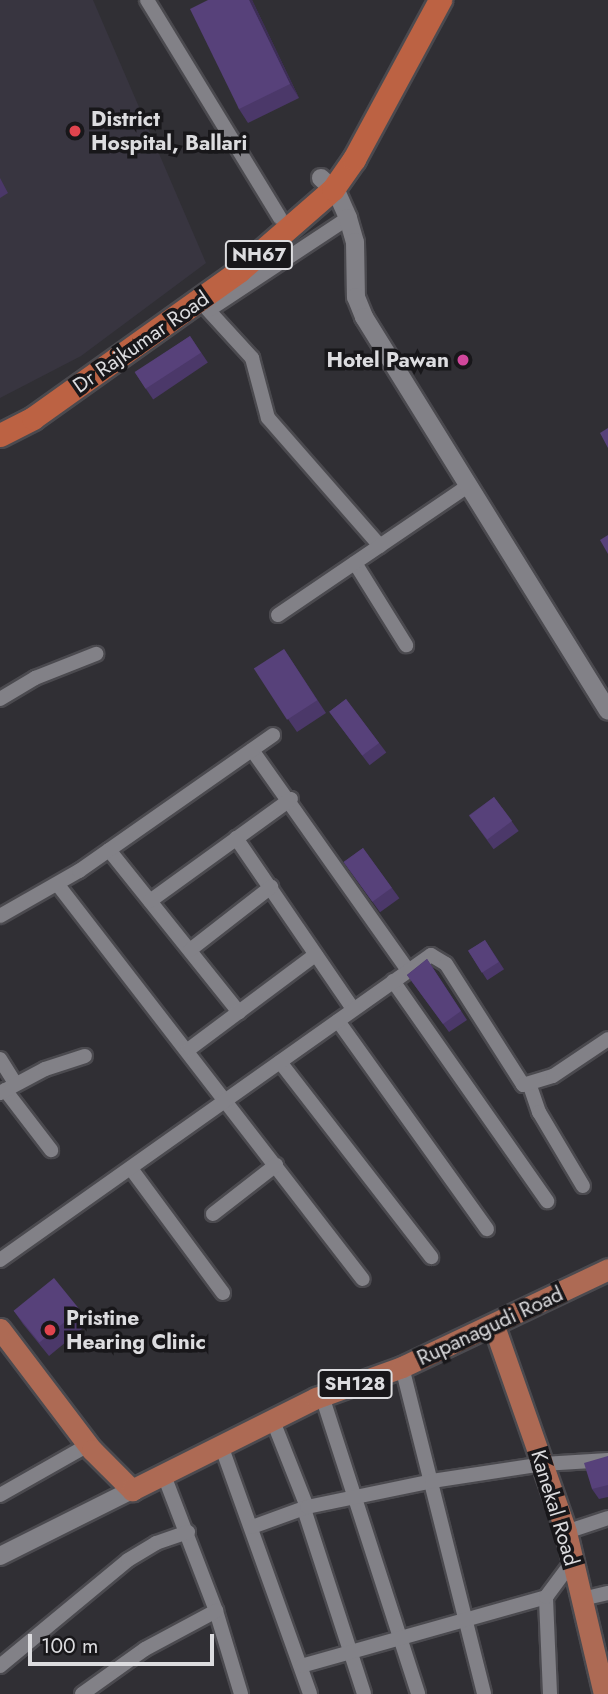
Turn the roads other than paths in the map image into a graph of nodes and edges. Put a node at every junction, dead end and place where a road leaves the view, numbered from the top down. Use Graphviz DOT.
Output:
graph roads {
  1 [pos="147,0"];
  2 [pos="422,0"];
  3 [pos="440,0"];
  4 [pos="327,183"];
  5 [pos="280,218"];
  6 [pos="348,218"];
  7 [pos="204,305"];
  8 [pos="0,418"];
  9 [pos="0,435"];
  10 [pos="468,486"];
  11 [pos="380,546"];
  12 [pos="355,563"];
  13 [pos="278,615"];
  14 [pos="406,645"];
  15 [pos="96,654"];
  16 [pos="0,699"];
  17 [pos="607,707"];
  18 [pos="273,735"];
  19 [pos="251,750"];
  20 [pos="291,799"];
  21 [pos="236,838"];
  22 [pos="109,850"];
  23 [pos="58,885"];
  24 [pos="271,887"];
  25 [pos="150,901"];
  26 [pos="0,916"];
  27 [pos="190,950"];
  28 [pos="315,956"];
  29 [pos="408,970"];
  30 [pos="393,981"];
  31 [pos="353,1009"];
  32 [pos="239,1012"];
  33 [pos="338,1021"];
  34 [pos="608,1039"];
  35 [pos="188,1050"];
  36 [pos="85,1056"];
  37 [pos="0,1059"];
  38 [pos="281,1062"];
  39 [pos="530,1086"];
  40 [pos="7,1088"];
  41 [pos="228,1101"];
  42 [pos="51,1150"];
  43 [pos="276,1165"];
  44 [pos="132,1170"];
  45 [pos="583,1186"];
  46 [pos="547,1201"];
  47 [pos="214,1214"];
  48 [pos="487,1229"];
  49 [pos="431,1257"];
  50 [pos="0,1260"];
  51 [pos="608,1269"];
  52 [pos="362,1279"];
  53 [pos="223,1293"];
  54 [pos="494,1326"];
  55 [pos="0,1329"];
  56 [pos="402,1367"];
  57 [pos="322,1396"];
  58 [pos="272,1421"];
  59 [pos="90,1447"];
  60 [pos="222,1448"];
  61 [pos="608,1460"];
  62 [pos="542,1464"];
  63 [pos="165,1478"];
  64 [pos="432,1481"];
  65 [pos="132,1490"];
  66 [pos="0,1495"];
  67 [pos="357,1496"];
  68 [pos="305,1508"];
  69 [pos="608,1518"];
  70 [pos="251,1527"];
  71 [pos="188,1532"];
  72 [pos="566,1532"];
  73 [pos="0,1556"];
  74 [pos="572,1562"];
  75 [pos="608,1592"];
  76 [pos="546,1597"];
  77 [pos="582,1599"];
  78 [pos="216,1611"];
  79 [pos="465,1619"];
  80 [pos="399,1636"];
  81 [pos="350,1651"];
  82 [pos="602,1660"];
  83 [pos="0,1667"];
  84 [pos="302,1667"];
  85 [pos="237,1692"];
  86 [pos="82,1694"];
  87 [pos="310,1694"];
  88 [pos="364,1694"];
  89 [pos="418,1694"];
  90 [pos="484,1694"];
  91 [pos="550,1694"];
  92 [pos="604,1694"];
  1 -- 5 [label="street"];
  2 -- 4 [label="highway, Dr Rajkumar Road / NH67"];
  3 -- 4 [label="highway, Dr Rajkumar Road / NH67"];
  4 -- 5 [label="highway, Dr Rajkumar Road / NH67"];
  4 -- 6 [label="street"];
  4 -- 7 [label="highway, Dr Rajkumar Road / NH67"];
  5 -- 8 [label="highway, Dr Rajkumar Road / NH67"];
  6 -- 7 [label="street"];
  6 -- 10 [label="street"];
  7 -- 9 [label="highway, Dr Rajkumar Road / NH67"];
  7 -- 11 [label="street"];
  10 -- 11 [label="street"];
  10 -- 17 [label="street"];
  11 -- 12 [label="street"];
  12 -- 13 [label="street"];
  12 -- 14 [label="street"];
  15 -- 16 [label="street"];
  18 -- 19 [label="street"];
  19 -- 20 [label="street"];
  19 -- 22 [label="street"];
  20 -- 21 [label="street"];
  20 -- 29 [label="street"];
  21 -- 24 [label="street"];
  21 -- 25 [label="street"];
  22 -- 23 [label="street"];
  22 -- 25 [label="street"];
  23 -- 26 [label="street"];
  23 -- 35 [label="street"];
  24 -- 27 [label="street"];
  24 -- 28 [label="street"];
  25 -- 27 [label="street"];
  27 -- 32 [label="street"];
  28 -- 31 [label="street"];
  28 -- 32 [label="street"];
  29 -- 30 [label="street"];
  29 -- 39 [label="street"];
  30 -- 31 [label="street"];
  30 -- 46 [label="street"];
  31 -- 33 [label="street"];
  32 -- 35 [label="street"];
  33 -- 38 [label="street"];
  33 -- 48 [label="street"];
  34 -- 39 [label="street"];
  35 -- 41 [label="street"];
  36 -- 40 [label="street"];
  37 -- 40 [label="street"];
  38 -- 41 [label="street"];
  38 -- 49 [label="street"];
  39 -- 45 [label="street"];
  40 -- 42 [label="street"];
  41 -- 43 [label="street"];
  41 -- 44 [label="street"];
  43 -- 47 [label="street"];
  43 -- 52 [label="street"];
  44 -- 50 [label="street"];
  44 -- 53 [label="street"];
  51 -- 54 [label="main road, Rupanagudi Road / SH128"];
  54 -- 56 [label="main road, Rupanagudi Road / SH128"];
  54 -- 62 [label="main road, Kanekal Road"];
  55 -- 59 [label="main road"];
  56 -- 57 [label="main road, Rupanagudi Road / SH128"];
  56 -- 64 [label="street"];
  57 -- 58 [label="main road, Rupanagudi Road / SH128"];
  57 -- 67 [label="street"];
  58 -- 60 [label="main road, Rupanagudi Road / SH128"];
  58 -- 68 [label="street"];
  59 -- 65 [label="main road"];
  59 -- 66 [label="street"];
  60 -- 63 [label="main road, Rupanagudi Road / SH128"];
  60 -- 70 [label="street"];
  61 -- 62 [label="street"];
  62 -- 64 [label="street"];
  62 -- 72 [label="main road, Kanekal Road"];
  63 -- 65 [label="main road, Rupanagudi Road / SH128"];
  63 -- 71 [label="street"];
  64 -- 67 [label="street"];
  64 -- 79 [label="street"];
  65 -- 73 [label="street, SH128"];
  67 -- 68 [label="street"];
  67 -- 80 [label="street"];
  68 -- 70 [label="street"];
  68 -- 81 [label="street"];
  69 -- 72 [label="street"];
  70 -- 84 [label="street"];
  71 -- 78 [label="street"];
  71 -- 83 [label="street"];
  72 -- 74 [label="main road, Kanekal Road"];
  74 -- 76 [label="street"];
  74 -- 77 [label="main road, Kanekal Road"];
  75 -- 77 [label="street"];
  76 -- 79 [label="street"];
  76 -- 91 [label="street"];
  77 -- 82 [label="main road, Kanekal Road"];
  78 -- 85 [label="street"];
  78 -- 86 [label="street"];
  79 -- 80 [label="street"];
  79 -- 90 [label="street"];
  80 -- 81 [label="street"];
  80 -- 89 [label="street"];
  81 -- 84 [label="street"];
  81 -- 88 [label="street"];
  82 -- 92 [label="main road, Kanekal Road"];
  84 -- 87 [label="street"];
}
